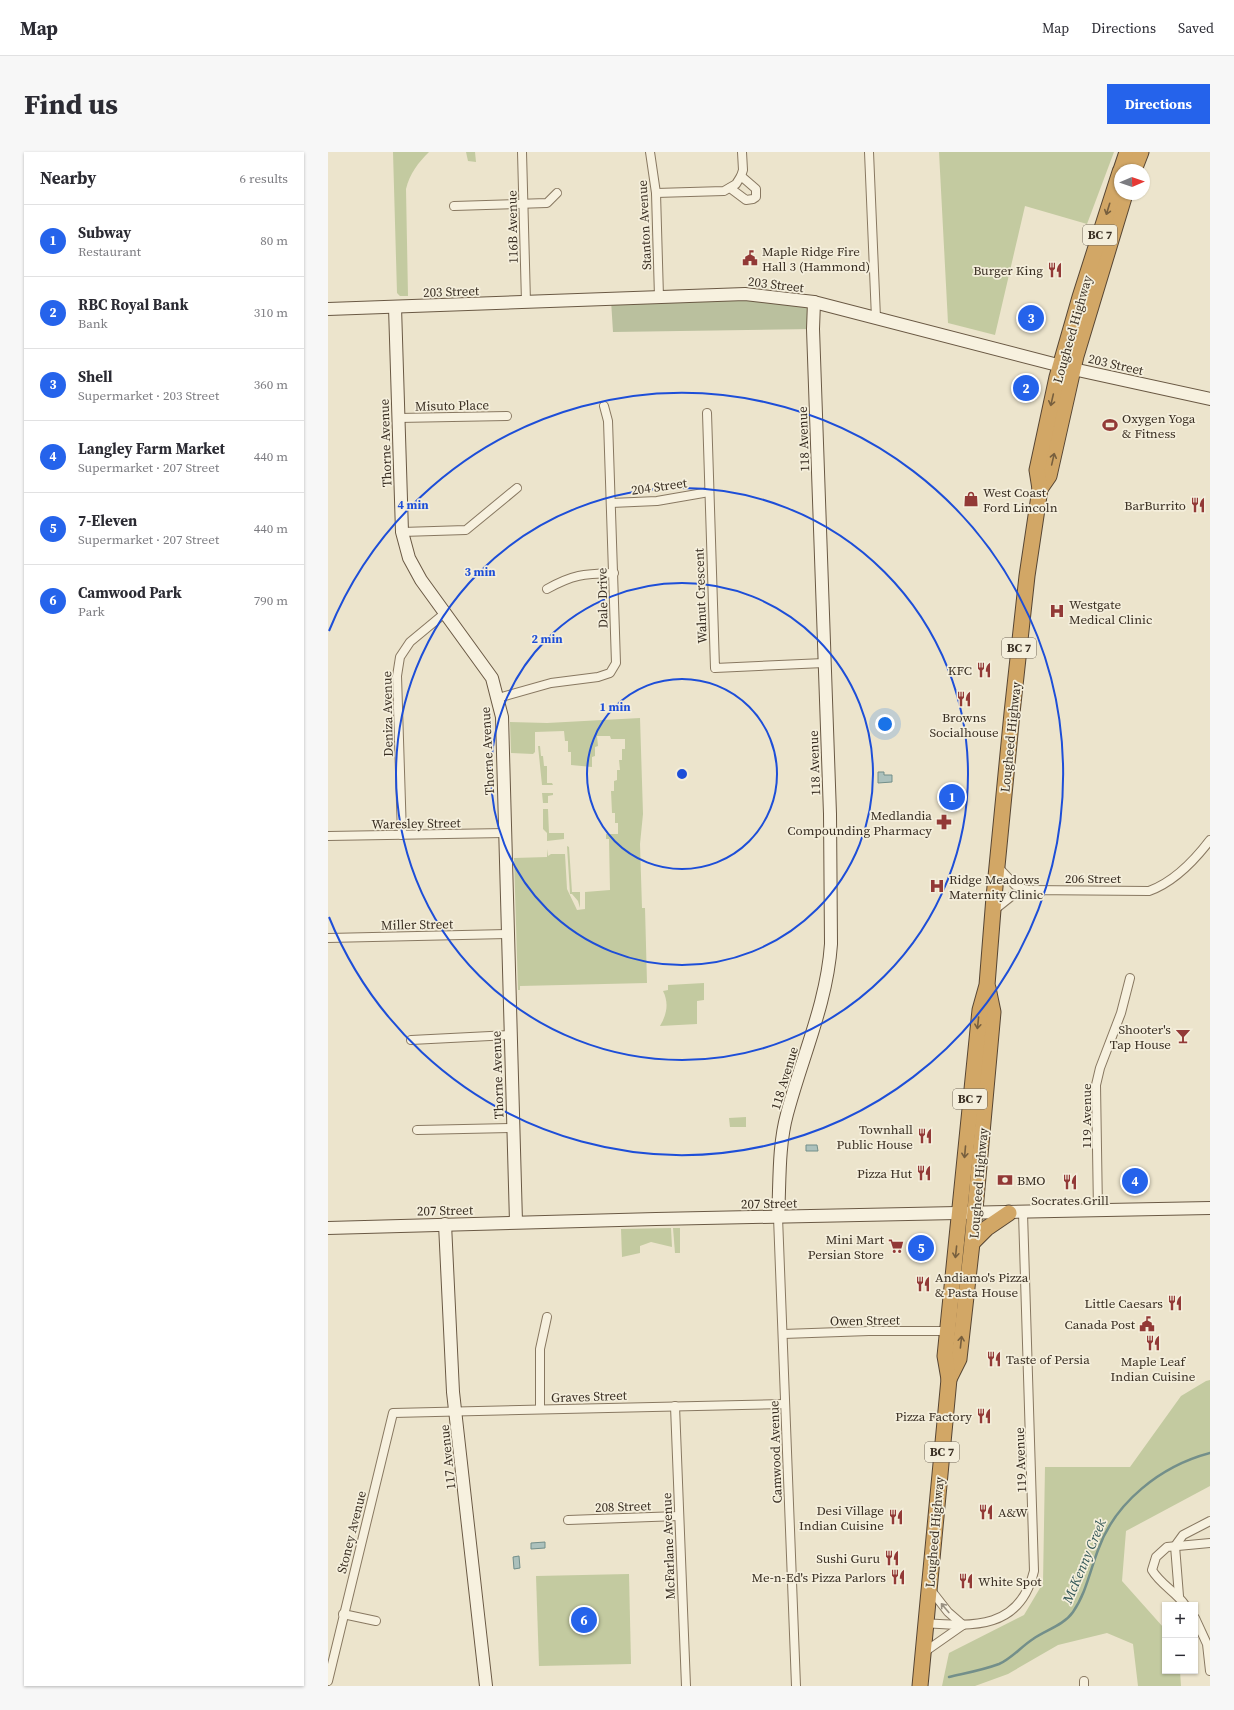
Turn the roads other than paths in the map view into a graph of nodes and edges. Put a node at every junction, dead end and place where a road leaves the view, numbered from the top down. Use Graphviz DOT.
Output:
graph roads {
  1 [pos="522,152"];
  2 [pos="650,152"];
  3 [pos="742,152"];
  4 [pos="869,152"];
  5 [pos="1127,152"];
  6 [pos="1141,152"];
  7 [pos="1123,164"];
  8 [pos="1136,164"];
  9 [pos="741,176"];
  10 [pos="730,188"];
  11 [pos="1114,190"];
  12 [pos="557,193"];
  13 [pos="656,193"];
  14 [pos="1123,200"];
  15 [pos="523,204"];
  16 [pos="454,206"];
  17 [pos="659,297"];
  18 [pos="526,302"];
  19 [pos="814,302"];
  20 [pos="395,307"];
  21 [pos="328,309"];
  22 [pos="876,318"];
  23 [pos="1067,367"];
  24 [pos="1210,399"];
  25 [pos="604,406"];
  26 [pos="706,413"];
  27 [pos="507,416"];
  28 [pos="398,418"];
  29 [pos="517,488"];
  30 [pos="709,492"];
  31 [pos="611,503"];
  32 [pos="402,532"];
  33 [pos="614,573"];
  34 [pos="547,589"];
  35 [pos="445,614"];
  36 [pos="824,663"];
  37 [pos="498,698"];
  38 [pos="505,833"];
  39 [pos="402,835"];
  40 [pos="328,836"];
  41 [pos="1210,840"];
  42 [pos="997,866"];
  43 [pos="1026,890"];
  44 [pos="992,912"];
  45 [pos="507,934"];
  46 [pos="328,938"];
  47 [pos="1130,978"];
  48 [pos="987,985"];
  49 [pos="510,1035"];
  50 [pos="411,1040"];
  51 [pos="513,1128"];
  52 [pos="417,1130"];
  53 [pos="1210,1208"];
  54 [pos="1098,1211"];
  55 [pos="1016,1213"];
  56 [pos="959,1214"];
  57 [pos="975,1214"];
  58 [pos="778,1216"];
  59 [pos="516,1222"];
  60 [pos="445,1224"];
  61 [pos="328,1228"];
  62 [pos="972,1243"];
  63 [pos="547,1317"];
  64 [pos="948,1331"];
  65 [pos="783,1334"];
  66 [pos="949,1379"];
  67 [pos="785,1404"];
  68 [pos="675,1406"];
  69 [pos="540,1409"];
  70 [pos="456,1412"];
  71 [pos="393,1413"];
  72 [pos="679,1516"];
  73 [pos="568,1520"];
  74 [pos="1210,1521"];
  75 [pos="1210,1543"];
  76 [pos="1175,1546"];
  77 [pos="929,1588"];
  78 [pos="1179,1596"];
  79 [pos="1184,1602"];
  80 [pos="343,1614"];
  81 [pos="376,1621"];
  82 [pos="926,1622"];
  83 [pos="1198,1622"];
  84 [pos="963,1625"];
  85 [pos="923,1653"];
  86 [pos="1210,1670"];
  87 [pos="328,1681"];
  88 [pos="486,1686"];
  89 [pos="686,1686"];
  90 [pos="796,1686"];
  91 [pos="920,1686"];
  1 -- 15 [label="street, 116B Avenue"];
  2 -- 13 [label="street, Stanton Avenue"];
  3 -- 9 [label="street"];
  4 -- 22 [label="street"];
  5 -- 7 [label="highway, Lougheed Highway / BC 7"];
  6 -- 8 [label="highway"];
  9 -- 10 [label="street"];
  9 -- 10 [label="street"];
  10 -- 13 [label="street"];
  11 -- 23 [label="highway, Lougheed Highway / BC 7, one-way"];
  12 -- 15 [label="street"];
  13 -- 17 [label="street, Stanton Avenue"];
  14 -- 23 [label="highway, Lougheed Highway / BC 7"];
  15 -- 16 [label="street"];
  15 -- 18 [label="street, 116B Avenue"];
  17 -- 18 [label="street, 203 Street"];
  17 -- 19 [label="street, 203 Street"];
  18 -- 20 [label="street, 203 Street"];
  19 -- 22 [label="street, 203 Street"];
  19 -- 36 [label="street, 118 Avenue"];
  20 -- 21 [label="street, 203 Street"];
  20 -- 28 [label="street, Thorne Avenue"];
  22 -- 23 [label="street, 203 Street"];
  23 -- 24 [label="street, 203 Street"];
  23 -- 42 [label="highway, Lougheed Highway / BC 7"];
  25 -- 31 [label="street, Dale Drive"];
  26 -- 30 [label="street, Walnut Crescent"];
  27 -- 28 [label="street, Misuto Place"];
  28 -- 32 [label="street, Thorne Avenue"];
  29 -- 32 [label="street"];
  30 -- 31 [label="street, 204 Street"];
  30 -- 36 [label="street, Walnut Crescent"];
  31 -- 33 [label="street, Dale Drive"];
  32 -- 35 [label="street, Thorne Avenue"];
  33 -- 34 [label="street"];
  33 -- 37 [label="street, Dale Drive"];
  35 -- 37 [label="street, Thorne Avenue"];
  35 -- 39 [label="street, Deniza Avenue"];
  36 -- 58 [label="street, 118 Avenue"];
  37 -- 38 [label="street, Thorne Avenue"];
  38 -- 39 [label="street, Waresley Street"];
  38 -- 45 [label="street, Thorne Avenue"];
  39 -- 40 [label="street, Waresley Street"];
  41 -- 43 [label="street, 206 Street"];
  42 -- 43 [label="street"];
  42 -- 44 [label="highway, Lougheed Highway / BC 7"];
  43 -- 44 [label="street, 206 Street"];
  44 -- 48 [label="highway, Lougheed Highway / BC 7"];
  45 -- 46 [label="street, Miller Street"];
  45 -- 49 [label="street, Thorne Avenue"];
  47 -- 54 [label="street, 119 Avenue"];
  48 -- 56 [label="highway, Lougheed Highway / BC 7, one-way"];
  48 -- 57 [label="highway, Lougheed Highway / BC 7"];
  49 -- 50 [label="street"];
  49 -- 51 [label="street, Thorne Avenue"];
  51 -- 52 [label="street"];
  51 -- 59 [label="street, Thorne Avenue"];
  53 -- 54 [label="street, 207 Street"];
  54 -- 55 [label="street, 207 Street"];
  55 -- 57 [label="street, 207 Street"];
  55 -- 62 [label="highway"];
  55 -- 84 [label="street, 119 Avenue"];
  56 -- 57 [label="street, 207 Street"];
  56 -- 58 [label="street, 207 Street"];
  56 -- 64 [label="highway, Lougheed Highway / BC 7, one-way"];
  57 -- 62 [label="highway, Lougheed Highway / BC 7"];
  58 -- 59 [label="street, 207 Street"];
  58 -- 65 [label="street, Camwood Avenue"];
  59 -- 60 [label="street, 207 Street"];
  60 -- 61 [label="street, 207 Street"];
  60 -- 70 [label="street, 117 Avenue"];
  66 -- 62 [label="highway, Lougheed Highway / BC 7, one-way"];
  63 -- 69 [label="street"];
  64 -- 65 [label="street, Owen Street"];
  64 -- 66 [label="highway, Lougheed Highway / BC 7"];
  65 -- 67 [label="street, Camwood Avenue"];
  66 -- 77 [label="highway, Lougheed Highway / BC 7"];
  67 -- 68 [label="street, Graves Street"];
  67 -- 90 [label="street, Camwood Avenue"];
  68 -- 69 [label="street, Graves Street"];
  68 -- 72 [label="street, McFarlane Avenue"];
  69 -- 70 [label="street, Graves Street"];
  70 -- 71 [label="street, Graves Street"];
  70 -- 88 [label="street, 117 Avenue"];
  71 -- 80 [label="street, Stoney Avenue"];
  72 -- 73 [label="street, 208 Street"];
  72 -- 89 [label="street, McFarlane Avenue"];
  74 -- 76 [label="street"];
  75 -- 76 [label="street"];
  76 -- 78 [label="street"];
  76 -- 78 [label="street"];
  77 -- 82 [label="highway, Lougheed Highway / BC 7"];
  84 -- 77 [label="street, one-way"];
  78 -- 79 [label="street"];
  80 -- 81 [label="street"];
  80 -- 87 [label="street, Stoney Avenue"];
  82 -- 84 [label="street, 119 Avenue"];
  82 -- 85 [label="highway, Lougheed Highway / BC 7"];
  83 -- 86 [label="street"];
  84 -- 85 [label="street"];
  85 -- 91 [label="highway, Lougheed Highway / BC 7"];
}
